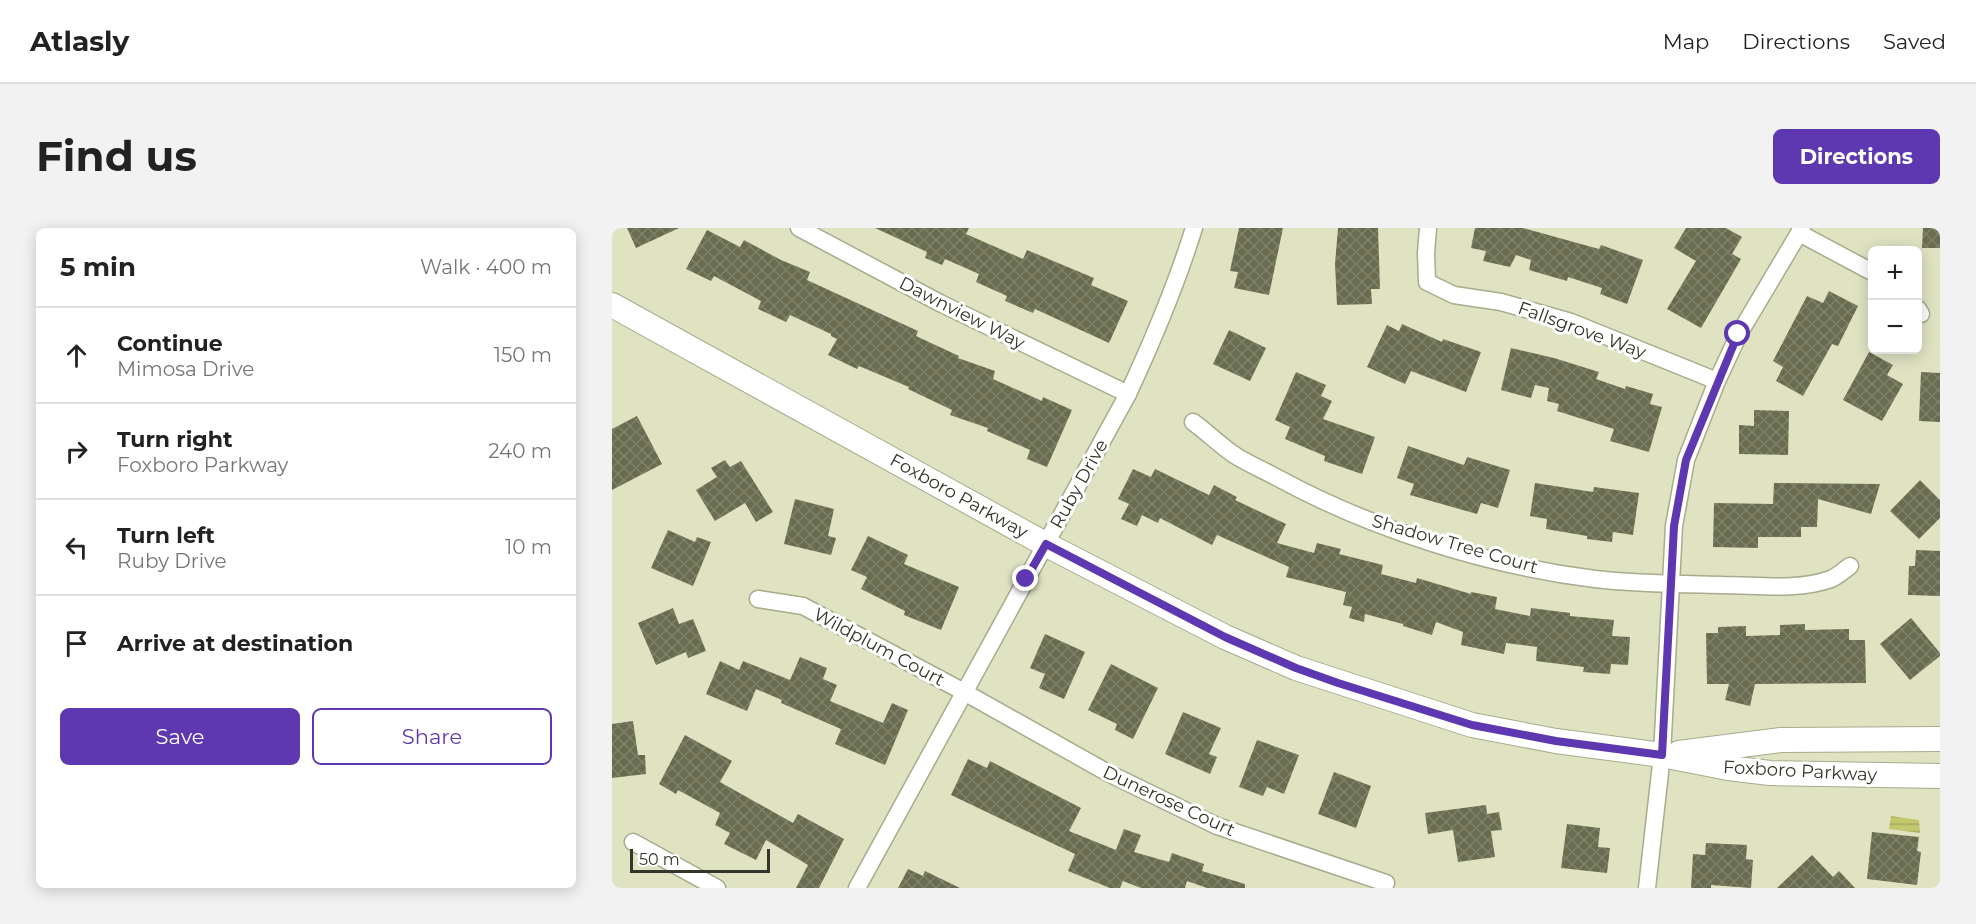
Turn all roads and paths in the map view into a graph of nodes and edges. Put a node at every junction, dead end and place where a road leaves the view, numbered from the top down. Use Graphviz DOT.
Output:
graph roads {
  1 [pos="799,228"];
  2 [pos="1194,228"];
  3 [pos="1428,228"];
  4 [pos="1800,230"];
  5 [pos="1868,270"];
  6 [pos="612,305"];
  7 [pos="1717,381"];
  8 [pos="1128,394"];
  9 [pos="1193,422"];
  10 [pos="1046,544"];
  11 [pos="1850,566"];
  12 [pos="1670,584"];
  13 [pos="758,599"];
  14 [pos="964,692"];
  15 [pos="1940,739"];
  16 [pos="1662,755"];
  17 [pos="1940,776"];
  18 [pos="633,842"];
  19 [pos="1386,884"];
  20 [pos="717,888"];
  21 [pos="857,888"];
  22 [pos="1647,888"];
  1 -- 8 [label="street, Dawnview Way"];
  2 -- 8 [label="street, Ruby Drive"];
  3 -- 7 [label="street, Fallsgrove Way"];
  4 -- 5 [label="street"];
  4 -- 7 [label="street"];
  6 -- 10 [label="main road, Foxboro Parkway"];
  7 -- 12 [label="street"];
  8 -- 10 [label="street, Ruby Drive"];
  9 -- 12 [label="street, Shadow Tree Court"];
  10 -- 14 [label="street, Ruby Drive"];
  10 -- 16 [label="main road, Foxboro Parkway"];
  11 -- 12 [label="street, Shadow Tree Court"];
  12 -- 16 [label="street"];
  13 -- 14 [label="street, Wildplum Court"];
  14 -- 19 [label="street, Dunerose Court"];
  14 -- 21 [label="street, Ruby Drive"];
  15 -- 16 [label="main road, Foxboro Parkway"];
  16 -- 17 [label="main road, Foxboro Parkway"];
  16 -- 22 [label="street"];
  18 -- 20 [label="street"];
}
